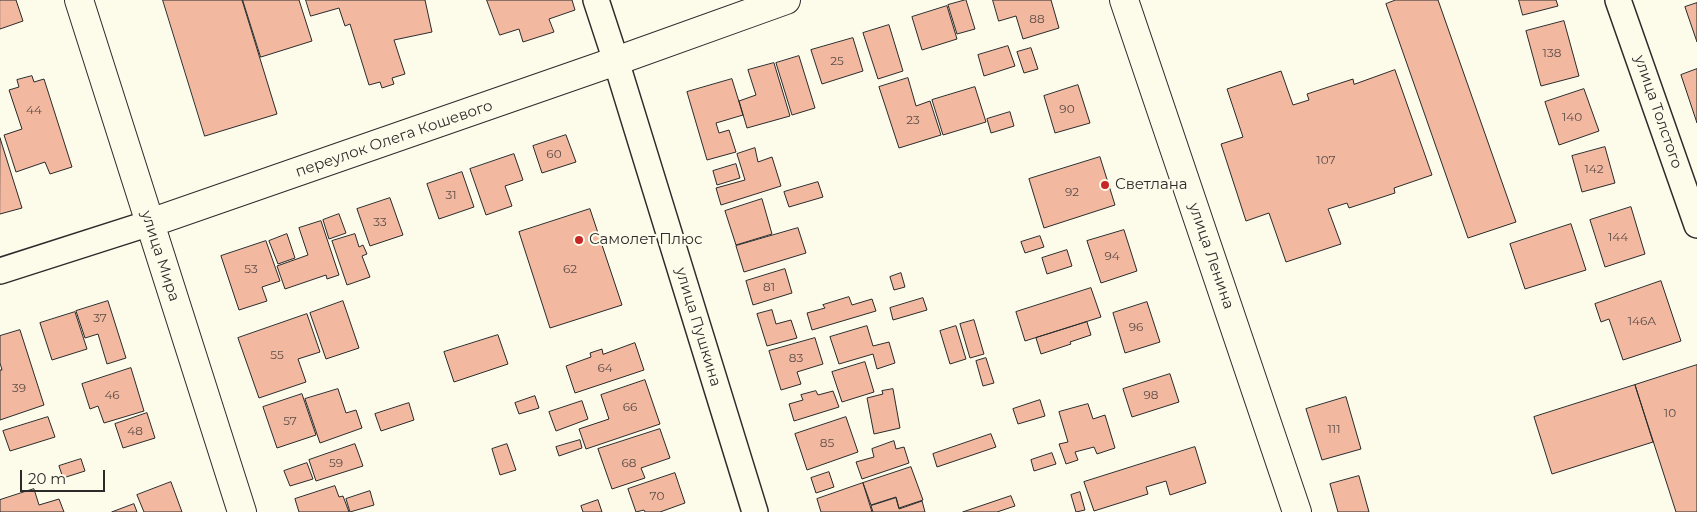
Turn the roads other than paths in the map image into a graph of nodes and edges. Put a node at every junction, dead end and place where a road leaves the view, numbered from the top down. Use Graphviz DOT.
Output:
graph roads {
  1 [pos="79,0"];
  2 [pos="596,0"];
  3 [pos="786,0"];
  4 [pos="1124,0"];
  5 [pos="1618,0"];
  6 [pos="616,62"];
  7 [pos="150,223"];
  8 [pos="1697,225"];
  9 [pos="0,271"];
  10 [pos="242,512"];
  11 [pos="754,512"];
  12 [pos="1297,512"];
  1 -- 7 [label="street, улица Мира"];
  2 -- 6 [label="street, улица Пушкина"];
  3 -- 6 [label="street, переулок Олега Кошевого"];
  4 -- 12 [label="street, улица Ленина"];
  5 -- 8 [label="street, улица Толстого"];
  6 -- 7 [label="street, переулок Олега Кошевого"];
  6 -- 11 [label="street, улица Пушкина"];
  7 -- 9 [label="street, переулок Олега Кошевого"];
  7 -- 10 [label="street, улица Мира"];
}
